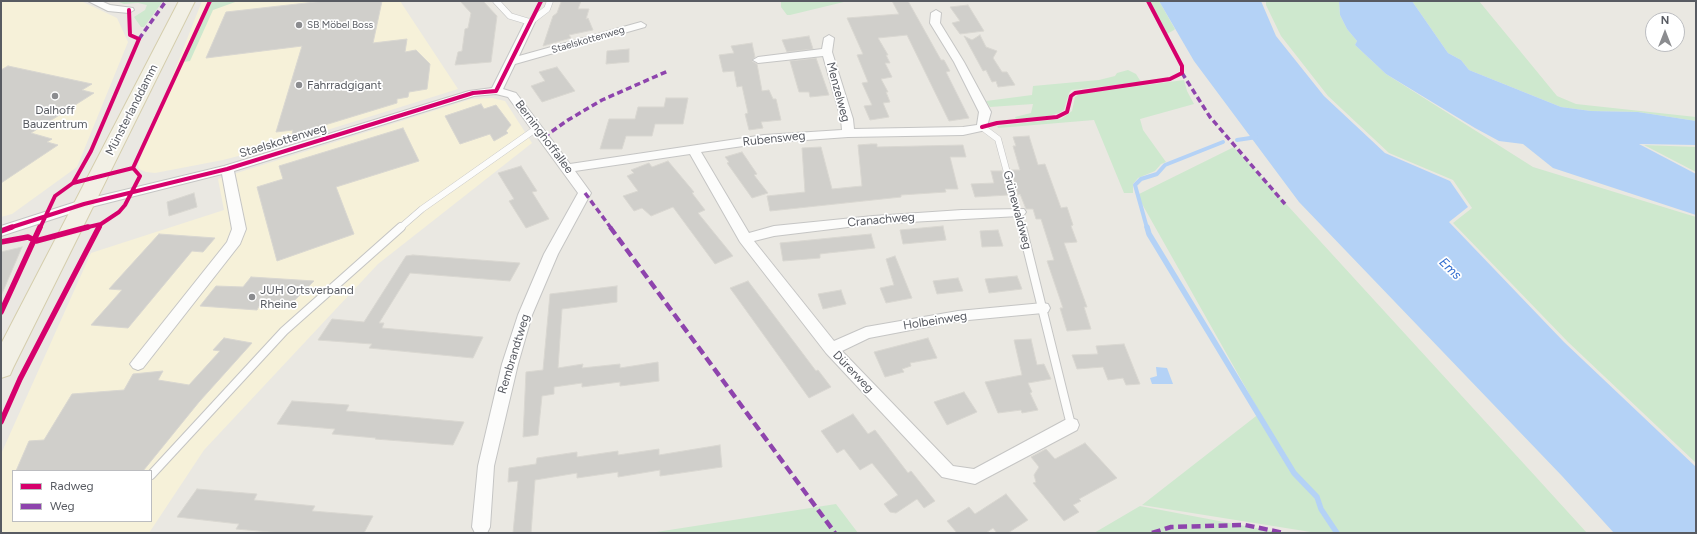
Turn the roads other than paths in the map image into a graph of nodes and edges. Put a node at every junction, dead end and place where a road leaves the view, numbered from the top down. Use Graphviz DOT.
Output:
graph roads {
  1 [pos="93,1"];
  2 [pos="187,1"];
  3 [pos="496,1"];
  4 [pos="550,1"];
  5 [pos="129,10"];
  6 [pos="936,13"];
  7 [pos="530,22"];
  8 [pos="641,25"];
  9 [pos="829,38"];
  10 [pos="827,52"];
  11 [pos="758,60"];
  12 [pos="512,61"];
  13 [pos="496,91"];
  14 [pos="982,127"];
  15 [pos="537,128"];
  16 [pos="848,133"];
  17 [pos="694,149"];
  18 [pos="227,168"];
  19 [pos="567,168"];
  20 [pos="585,193"];
  21 [pos="84,204"];
  22 [pos="1018,212"];
  23 [pos="1,230"];
  24 [pos="745,239"];
  25 [pos="1043,308"];
  26 [pos="831,349"];
  27 [pos="138,364"];
  28 [pos="1,368"];
  29 [pos="1071,424"];
  30 [pos="152,474"];
  31 [pos="481,527"];
  1 -- 5 [label="street"];
  2 -- 21 [label="main road, Münsterlanddamm"];
  3 -- 7 [label="lane"];
  4 -- 7 [label="lane"];
  6 -- 14 [label="street"];
  7 -- 12 [label="street"];
  8 -- 12 [label="street, Staelskottenweg"];
  9 -- 10 [label="street, Menzelweg"];
  10 -- 11 [label="street, Menzelweg"];
  10 -- 16 [label="street, Menzelweg"];
  12 -- 13 [label="street"];
  13 -- 15 [label="street, Berninghoffallee"];
  13 -- 18 [label="street, Staelskottenweg"];
  14 -- 16 [label="street, Rubensweg"];
  14 -- 22 [label="lane, Grünewaldweg"];
  15 -- 19 [label="street, Berninghoffallee"];
  15 -- 30 [label="lane"];
  16 -- 17 [label="street, Rubensweg"];
  17 -- 19 [label="street, Rubensweg"];
  17 -- 24 [label="street, Dürerweg"];
  18 -- 21 [label="street, Staelskottenweg"];
  18 -- 27 [label="street, Staelskottenweg"];
  19 -- 20 [label="street, Berninghoffallee"];
  20 -- 31 [label="street, Rembrandtweg"];
  21 -- 23 [label="street, Staelskottenweg"];
  21 -- 28 [label="main road, Münsterlanddamm"];
  22 -- 24 [label="street, Cranachweg"];
  22 -- 25 [label="lane, Grünewaldweg"];
  24 -- 26 [label="street, Dürerweg"];
  25 -- 26 [label="street, Holbeinweg"];
  25 -- 29 [label="lane, Grünewaldweg"];
  26 -- 29 [label="street, Dürerweg"];
}
